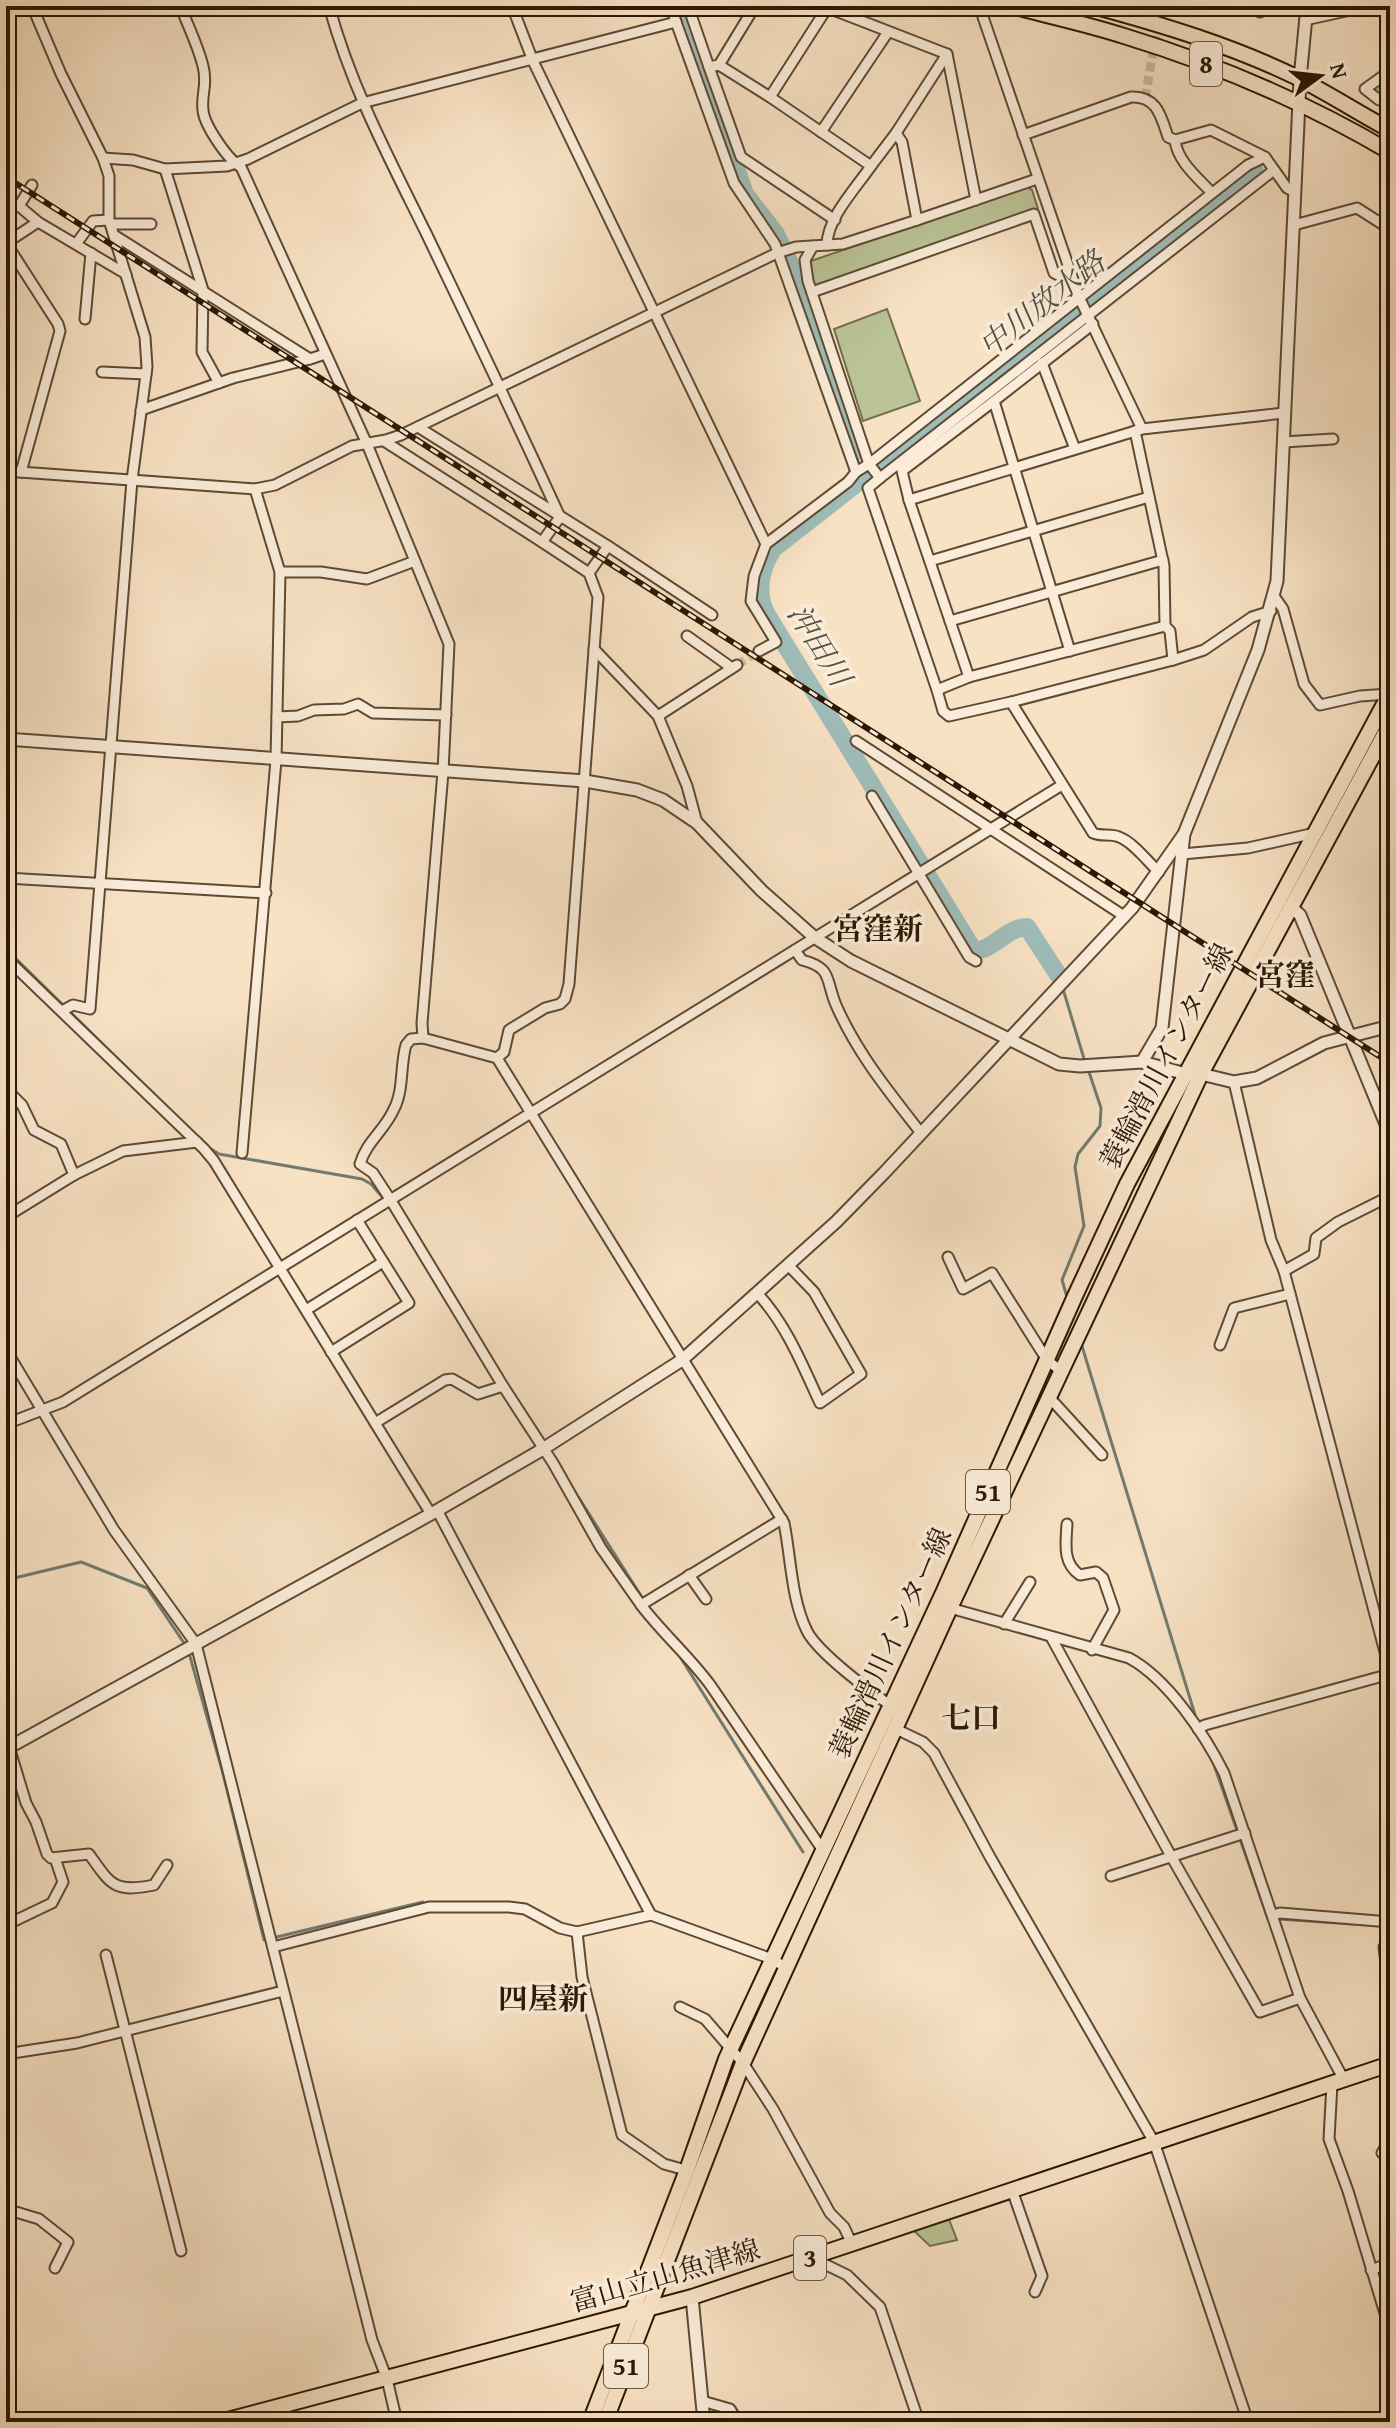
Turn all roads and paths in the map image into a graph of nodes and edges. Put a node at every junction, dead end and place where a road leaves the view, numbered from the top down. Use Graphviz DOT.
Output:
graph roads {
  1 [pos="32,6"];
  2 [pos="180,6"];
  3 [pos="329,6"];
  4 [pos="512,6"];
  5 [pos="671,6"];
  6 [pos="688,6"];
  7 [pos="755,6"];
  8 [pos="1011,6"];
  9 [pos="1093,6"];
  10 [pos="1257,6"];
  11 [pos="1272,6"];
  12 [pos="1307,6"];
  13 [pos="1369,6"];
  14 [pos="825,7"];
  15 [pos="983,17"];
  16 [pos="1305,20"];
  17 [pos="676,22"];
  18 [pos="888,32"];
  19 [pos="947,54"];
  20 [pos="533,61"];
  21 [pos="714,66"];
  22 [pos="1390,71"];
  23 [pos="1300,79"];
  24 [pos="1390,94"];
  25 [pos="770,97"];
  26 [pos="362,103"];
  27 [pos="1299,105"];
  28 [pos="1390,130"];
  29 [pos="821,132"];
  30 [pos="896,133"];
  31 [pos="1023,135"];
  32 [pos="1175,140"];
  33 [pos="1390,152"];
  34 [pos="1265,157"];
  35 [pos="103,158"];
  36 [pos="235,164"];
  37 [pos="871,166"];
  38 [pos="165,169"];
  39 [pos="1274,170"];
  40 [pos="1037,179"];
  41 [pos="32,185"];
  42 [pos="1295,192"];
  43 [pos="1212,193"];
  44 [pos="976,200"];
  45 [pos="1048,208"];
  46 [pos="1034,214"];
  47 [pos="835,220"];
  48 [pos="917,220"];
  49 [pos="38,222"];
  50 [pos="151,224"];
  51 [pos="1294,225"];
  52 [pos="111,226"];
  53 [pos="1390,229"];
  54 [pos="6,243"];
  55 [pos="76,244"];
  56 [pos="827,245"];
  57 [pos="813,246"];
  58 [pos="91,253"];
  59 [pos="777,253"];
  60 [pos="126,274"];
  61 [pos="1074,283"];
  62 [pos="203,290"];
  63 [pos="812,292"];
  64 [pos="1080,299"];
  65 [pos="655,313"];
  66 [pos="1089,317"];
  67 [pos="85,319"];
  68 [pos="325,354"];
  69 [pos="310,359"];
  70 [pos="1042,363"];
  71 [pos="102,372"];
  72 [pos="146,374"];
  73 [pos="219,383"];
  74 [pos="501,388"];
  75 [pos="994,401"];
  76 [pos="141,410"];
  77 [pos="1284,413"];
  78 [pos="418,427"];
  79 [pos="858,430"];
  80 [pos="1138,430"];
  81 [pos="843,433"];
  82 [pos="1333,439"];
  83 [pos="384,441"];
  84 [pos="1283,442"];
  85 [pos="367,444"];
  86 [pos="1075,449"];
  87 [pos="869,464"];
  88 [pos="1015,467"];
  89 [pos="6,471"];
  90 [pos="21,472"];
  91 [pos="856,472"];
  92 [pos="880,478"];
  93 [pos="132,480"];
  94 [pos="255,489"];
  95 [pos="1149,497"];
  96 [pos="909,500"];
  97 [pos="560,517"];
  98 [pos="1034,529"];
  99 [pos="542,542"];
  100 [pos="766,544"];
  101 [pos="608,546"];
  102 [pos="1163,560"];
  103 [pos="415,561"];
  104 [pos="930,561"];
  105 [pos="280,572"];
  106 [pos="589,573"];
  107 [pos="1052,591"];
  108 [pos="1274,596"];
  109 [pos="1271,611"];
  110 [pos="712,615"];
  111 [pos="950,621"];
  112 [pos="1165,626"];
  113 [pos="687,636"];
  114 [pos="594,649"];
  115 [pos="759,651"];
  116 [pos="1070,651"];
  117 [pos="1173,660"];
  118 [pos="969,677"];
  119 [pos="937,690"];
  120 [pos="1390,693"];
  121 [pos="1011,702"];
  122 [pos="446,715"];
  123 [pos="658,716"];
  124 [pos="277,717"];
  125 [pos="1390,724"];
  126 [pos="6,739"];
  127 [pos="856,741"];
  128 [pos="111,747"];
  129 [pos="276,760"];
  130 [pos="443,772"];
  131 [pos="585,781"];
  132 [pos="1062,785"];
  133 [pos="872,796"];
  134 [pos="697,823"];
  135 [pos="990,829"];
  136 [pos="1315,833"];
  137 [pos="1184,834"];
  138 [pos="1182,854"];
  139 [pos="1159,872"];
  140 [pos="918,873"];
  141 [pos="6,878"];
  142 [pos="101,884"];
  143 [pos="266,893"];
  144 [pos="1290,906"];
  145 [pos="1124,916"];
  146 [pos="814,937"];
  147 [pos="795,950"];
  148 [pos="6,958"];
  149 [pos="976,961"];
  150 [pos="62,1011"];
  151 [pos="1390,1026"];
  152 [pos="1351,1036"];
  153 [pos="423,1038"];
  154 [pos="1009,1040"];
  155 [pos="497,1058"];
  156 [pos="1142,1062"];
  157 [pos="1194,1074"];
  158 [pos="1234,1082"];
  159 [pos="6,1089"];
  160 [pos="532,1112"];
  161 [pos="921,1133"];
  162 [pos="1390,1134"];
  163 [pos="197,1142"];
  164 [pos="242,1153"];
  165 [pos="74,1175"];
  166 [pos="1390,1196"];
  167 [pos="390,1199"];
  168 [pos="6,1217"];
  169 [pos="357,1220"];
  170 [pos="948,1257"];
  171 [pos="383,1262"];
  172 [pos="788,1265"];
  173 [pos="279,1268"];
  174 [pos="1284,1271"];
  175 [pos="757,1293"];
  176 [pos="1290,1294"];
  177 [pos="306,1310"];
  178 [pos="1220,1345"];
  179 [pos="6,1350"];
  180 [pos="331,1352"];
  181 [pos="682,1360"];
  182 [pos="1047,1360"];
  183 [pos="1061,1371"];
  184 [pos="503,1386"];
  185 [pos="1049,1397"];
  186 [pos="43,1411"];
  187 [pos="375,1423"];
  188 [pos="6,1424"];
  189 [pos="544,1448"];
  190 [pos="1102,1455"];
  191 [pos="434,1512"];
  192 [pos="782,1519"];
  193 [pos="1067,1524"];
  194 [pos="689,1575"];
  195 [pos="1030,1582"];
  196 [pos="706,1599"];
  197 [pos="641,1605"];
  198 [pos="950,1608"];
  199 [pos="1004,1624"];
  200 [pos="1385,1624"];
  201 [pos="1051,1637"];
  202 [pos="196,1644"];
  203 [pos="1092,1650"];
  204 [pos="1390,1673"];
  205 [pos="896,1708"];
  206 [pos="894,1728"];
  207 [pos="1198,1729"];
  208 [pos="7,1748"];
  209 [pos="1245,1833"];
  210 [pos="822,1849"];
  211 [pos="1171,1856"];
  212 [pos="55,1858"];
  213 [pos="167,1865"];
  214 [pos="1111,1876"];
  215 [pos="651,1915"];
  216 [pos="1273,1915"];
  217 [pos="1390,1922"];
  218 [pos="6,1925"];
  219 [pos="577,1932"];
  220 [pos="273,1947"];
  221 [pos="1384,1947"];
  222 [pos="106,1955"];
  223 [pos="772,1959"];
  224 [pos="788,1969"];
  225 [pos="283,1991"];
  226 [pos="1390,1995"];
  227 [pos="1300,1998"];
  228 [pos="680,2007"];
  229 [pos="125,2031"];
  230 [pos="730,2050"];
  231 [pos="6,2054"];
  232 [pos="743,2063"];
  233 [pos="1390,2064"];
  234 [pos="1338,2082"];
  235 [pos="1390,2138"];
  236 [pos="1154,2142"];
  237 [pos="1382,2153"];
  238 [pos="693,2173"];
  239 [pos="1012,2190"];
  240 [pos="6,2209"];
  241 [pos="852,2244"];
  242 [pos="181,2251"];
  243 [pos="812,2258"];
  244 [pos="1390,2263"];
  245 [pos="55,2268"];
  246 [pos="1371,2270"];
  247 [pos="1035,2292"];
  248 [pos="692,2297"];
  249 [pos="647,2309"];
  250 [pos="632,2314"];
  251 [pos="1390,2330"];
  252 [pos="387,2379"];
  253 [pos="702,2401"];
  254 [pos="220,2422"];
  255 [pos="397,2422"];
  256 [pos="590,2422"];
  257 [pos="605,2422"];
  258 [pos="704,2422"];
  259 [pos="738,2422"];
  260 [pos="919,2422"];
  261 [pos="1248,2422"];
  1 -- 35 [label="street"];
  2 -- 36 [label="street"];
  3 -- 26 [label="street"];
  4 -- 20 [label="street"];
  5 -- 17 [label="street"];
  6 -- 21 [label="street"];
  7 -- 21 [label="street"];
  8 -- 27 [label="main road, 8"];
  9 -- 23 [label="main road, 8"];
  10 -- 11 [label="street"];
  12 -- 16 [label="street"];
  13 -- 16 [label="street"];
  14 -- 18 [label="street"];
  14 -- 25 [label="street"];
  15 -- 31 [label="street"];
  16 -- 23 [label="street"];
  17 -- 20 [label="street"];
  17 -- 59 [label="street"];
  18 -- 19 [label="street"];
  18 -- 29 [label="street"];
  19 -- 30 [label="street"];
  19 -- 44 [label="street"];
  20 -- 26 [label="street"];
  20 -- 65 [label="street"];
  21 -- 25 [label="street"];
  21 -- 47 [label="street"];
  22 -- 24 [label="street"];
  23 -- 27 [label="street"];
  23 -- 28 [label="main road, 8"];
  25 -- 29 [label="street"];
  26 -- 36 [label="street"];
  26 -- 74 [label="street"];
  27 -- 33 [label="main road, 8"];
  27 -- 42 [label="street"];
  29 -- 37 [label="street"];
  30 -- 37 [label="street"];
  30 -- 48 [label="street"];
  31 -- 32 [label="street"];
  31 -- 40 [label="street"];
  32 -- 34 [label="street"];
  32 -- 43 [label="street"];
  34 -- 39 [label="street"];
  34 -- 43 [label="street"];
  35 -- 38 [label="street"];
  35 -- 52 [label="street"];
  36 -- 38 [label="street"];
  36 -- 68 [label="street"];
  37 -- 47 [label="street"];
  38 -- 62 [label="street"];
  39 -- 42 [label="street"];
  39 -- 66 [label="street"];
  40 -- 44 [label="street"];
  40 -- 45 [label="street"];
  41 -- 49 [label="street"];
  42 -- 51 [label="street"];
  43 -- 64 [label="street"];
  44 -- 48 [label="street"];
  45 -- 46 [label="street"];
  45 -- 61 [label="street"];
  46 -- 61 [label="street"];
  46 -- 63 [label="street"];
  47 -- 56 [label="street"];
  48 -- 56 [label="street"];
  49 -- 54 [label="street"];
  49 -- 55 [label="street"];
  50 -- 52 [label="street"];
  51 -- 53 [label="street"];
  51 -- 77 [label="street"];
  52 -- 55 [label="street"];
  52 -- 60 [label="street"];
  52 -- 62 [label="street"];
  54 -- 90 [label="street"];
  55 -- 58 [label="street"];
  56 -- 57 [label="street"];
  57 -- 59 [label="street"];
  57 -- 63 [label="street"];
  58 -- 60 [label="street"];
  58 -- 67 [label="street"];
  59 -- 65 [label="street"];
  59 -- 81 [label="street"];
  60 -- 72 [label="street"];
  61 -- 64 [label="street"];
  62 -- 69 [label="street"];
  62 -- 73 [label="street"];
  63 -- 79 [label="street"];
  64 -- 66 [label="street"];
  64 -- 87 [label="street"];
  65 -- 74 [label="street"];
  65 -- 100 [label="street"];
  66 -- 70 [label="street"];
  66 -- 80 [label="street"];
  66 -- 92 [label="street"];
  68 -- 69 [label="street"];
  68 -- 85 [label="street"];
  69 -- 73 [label="street"];
  70 -- 75 [label="street"];
  70 -- 86 [label="street"];
  71 -- 72 [label="street"];
  72 -- 76 [label="street"];
  73 -- 76 [label="street"];
  74 -- 78 [label="street"];
  74 -- 97 [label="street"];
  75 -- 88 [label="street"];
  75 -- 96 [label="street"];
  76 -- 93 [label="street"];
  77 -- 80 [label="street"];
  77 -- 84 [label="street"];
  78 -- 83 [label="street"];
  78 -- 97 [label="street"];
  79 -- 81 [label="street"];
  79 -- 87 [label="street"];
  80 -- 86 [label="street"];
  80 -- 95 [label="street"];
  81 -- 91 [label="street"];
  82 -- 84 [label="street"];
  83 -- 85 [label="street"];
  83 -- 99 [label="street"];
  84 -- 108 [label="street"];
  85 -- 94 [label="street"];
  85 -- 103 [label="street"];
  86 -- 88 [label="street"];
  87 -- 91 [label="street"];
  87 -- 92 [label="street"];
  88 -- 96 [label="street"];
  88 -- 98 [label="street"];
  89 -- 90 [label="street"];
  90 -- 93 [label="street"];
  91 -- 100 [label="street"];
  92 -- 119 [label="street"];
  93 -- 94 [label="street"];
  93 -- 128 [label="street"];
  94 -- 105 [label="street"];
  95 -- 98 [label="street"];
  95 -- 102 [label="street"];
  96 -- 104 [label="street"];
  97 -- 99 [label="street"];
  97 -- 101 [label="street"];
  98 -- 104 [label="street"];
  98 -- 107 [label="street"];
  99 -- 106 [label="street"];
  100 -- 115 [label="street"];
  101 -- 106 [label="street"];
  101 -- 110 [label="street"];
  102 -- 107 [label="street"];
  102 -- 112 [label="street"];
  103 -- 105 [label="street"];
  103 -- 122 [label="street"];
  104 -- 111 [label="street"];
  105 -- 124 [label="street"];
  106 -- 114 [label="street"];
  107 -- 111 [label="street"];
  107 -- 116 [label="street"];
  108 -- 109 [label="street"];
  108 -- 120 [label="street"];
  109 -- 117 [label="street"];
  109 -- 137 [label="street"];
  111 -- 118 [label="street"];
  112 -- 116 [label="street"];
  112 -- 117 [label="street"];
  113 -- 123 [label="street"];
  114 -- 123 [label="street"];
  114 -- 131 [label="street"];
  116 -- 118 [label="street"];
  117 -- 121 [label="street"];
  118 -- 119 [label="street"];
  119 -- 121 [label="street"];
  120 -- 136 [label="main road, 蓑輪滑川インター線 / 51"];
  121 -- 132 [label="street"];
  122 -- 124 [label="street"];
  122 -- 130 [label="street"];
  123 -- 134 [label="street"];
  124 -- 129 [label="street"];
  125 -- 144 [label="main road, 蓑輪滑川インター線 / 51"];
  126 -- 128 [label="street"];
  127 -- 135 [label="street"];
  128 -- 129 [label="street"];
  128 -- 142 [label="street"];
  129 -- 130 [label="street"];
  129 -- 143 [label="street"];
  130 -- 131 [label="street"];
  130 -- 153 [label="street"];
  131 -- 134 [label="street"];
  131 -- 155 [label="street"];
  132 -- 135 [label="street"];
  132 -- 139 [label="street"];
  133 -- 140 [label="street"];
  134 -- 146 [label="street"];
  135 -- 140 [label="street"];
  135 -- 145 [label="street"];
  136 -- 138 [label="street"];
  136 -- 157 [label="main road, 蓑輪滑川インター線 / 51"];
  137 -- 138 [label="street"];
  137 -- 139 [label="street"];
  138 -- 156 [label="street"];
  139 -- 145 [label="street"];
  140 -- 146 [label="street"];
  140 -- 149 [label="street"];
  141 -- 142 [label="street"];
  142 -- 143 [label="street"];
  142 -- 150 [label="street"];
  143 -- 164 [label="street"];
  144 -- 152 [label="street"];
  144 -- 157 [label="main road, 蓑輪滑川インター線 / 51"];
  145 -- 154 [label="street"];
  146 -- 147 [label="street"];
  146 -- 154 [label="street"];
  147 -- 160 [label="street"];
  147 -- 161 [label="street"];
  148 -- 150 [label="street"];
  150 -- 163 [label="street"];
  151 -- 152 [label="street"];
  152 -- 158 [label="street"];
  152 -- 162 [label="street"];
  153 -- 155 [label="street"];
  153 -- 167 [label="street"];
  154 -- 156 [label="street"];
  154 -- 161 [label="street"];
  155 -- 160 [label="street"];
  156 -- 157 [label="street"];
  157 -- 158 [label="street"];
  157 -- 182 [label="main road, 蓑輪滑川インター線 / 51"];
  157 -- 183 [label="main road, 蓑輪滑川インター線 / 51"];
  158 -- 174 [label="street"];
  159 -- 165 [label="street"];
  160 -- 167 [label="street"];
  160 -- 181 [label="street"];
  161 -- 172 [label="street"];
  163 -- 165 [label="street"];
  163 -- 173 [label="street"];
  165 -- 168 [label="street"];
  166 -- 174 [label="street"];
  167 -- 169 [label="street"];
  167 -- 184 [label="street"];
  169 -- 171 [label="street"];
  169 -- 173 [label="street"];
  170 -- 182 [label="street"];
  171 -- 177 [label="street"];
  171 -- 180 [label="street"];
  172 -- 175 [label="street"];
  172 -- 175 [label="street"];
  173 -- 177 [label="street"];
  173 -- 186 [label="street"];
  174 -- 176 [label="street"];
  175 -- 181 [label="street"];
  176 -- 178 [label="street"];
  176 -- 200 [label="street"];
  177 -- 180 [label="street"];
  179 -- 186 [label="street"];
  180 -- 187 [label="street"];
  181 -- 189 [label="street"];
  181 -- 192 [label="street"];
  182 -- 183 [label="street"];
  182 -- 205 [label="main road, 蓑輪滑川インター線 / 51"];
  183 -- 185 [label="main road, 蓑輪滑川インター線 / 51"];
  184 -- 187 [label="street"];
  184 -- 189 [label="street"];
  185 -- 190 [label="street"];
  185 -- 198 [label="main road, 蓑輪滑川インター線 / 51"];
  186 -- 188 [label="street"];
  186 -- 202 [label="street"];
  187 -- 191 [label="street"];
  189 -- 191 [label="street"];
  189 -- 197 [label="street"];
  191 -- 202 [label="street"];
  191 -- 215 [label="street"];
  192 -- 194 [label="street"];
  192 -- 205 [label="street"];
  193 -- 203 [label="street"];
  194 -- 196 [label="street"];
  194 -- 197 [label="street"];
  195 -- 199 [label="street"];
  197 -- 210 [label="street"];
  198 -- 199 [label="street"];
  198 -- 205 [label="main road, 蓑輪滑川インター線 / 51"];
  199 -- 201 [label="street"];
  200 -- 204 [label="street"];
  201 -- 203 [label="street"];
  201 -- 211 [label="street"];
  202 -- 208 [label="street"];
  202 -- 220 [label="street"];
  203 -- 207 [label="street"];
  204 -- 207 [label="street"];
  205 -- 206 [label="main road, 蓑輪滑川インター線 / 51"];
  205 -- 210 [label="main road, 蓑輪滑川インター線 / 51"];
  206 -- 224 [label="main road, 蓑輪滑川インター線 / 51"];
  206 -- 236 [label="street"];
  207 -- 209 [label="street"];
  208 -- 212 [label="street"];
  209 -- 211 [label="street"];
  209 -- 216 [label="street"];
  210 -- 223 [label="main road, 蓑輪滑川インター線 / 51"];
  211 -- 214 [label="street"];
  211 -- 227 [label="street"];
  212 -- 213 [label="street"];
  212 -- 218 [label="street"];
  215 -- 219 [label="street"];
  215 -- 223 [label="street"];
  216 -- 217 [label="street"];
  216 -- 227 [label="street"];
  219 -- 220 [label="street"];
  219 -- 238 [label="street"];
  220 -- 225 [label="street"];
  221 -- 226 [label="street"];
  222 -- 229 [label="street"];
  223 -- 224 [label="street"];
  223 -- 230 [label="main road, 蓑輪滑川インター線 / 51"];
  224 -- 232 [label="main road, 蓑輪滑川インター線 / 51"];
  225 -- 229 [label="street"];
  225 -- 252 [label="street"];
  227 -- 234 [label="street"];
  228 -- 230 [label="street"];
  229 -- 231 [label="street"];
  229 -- 242 [label="street"];
  230 -- 232 [label="street"];
  230 -- 238 [label="main road, 蓑輪滑川インター線 / 51"];
  232 -- 238 [label="main road, 蓑輪滑川インター線 / 51"];
  232 -- 241 [label="street"];
  233 -- 234 [label="main road, 富山立山魚津線 / 3"];
  234 -- 236 [label="main road, 富山立山魚津線 / 3"];
  234 -- 246 [label="street"];
  235 -- 237 [label="street"];
  236 -- 239 [label="main road, 富山立山魚津線 / 3"];
  236 -- 261 [label="street"];
  238 -- 249 [label="main road, 蓑輪滑川インター線 / 51"];
  238 -- 250 [label="main road, 蓑輪滑川インター線 / 51"];
  239 -- 241 [label="main road, 富山立山魚津線 / 3"];
  239 -- 247 [label="street"];
  240 -- 245 [label="street"];
  241 -- 243 [label="main road, 富山立山魚津線 / 3"];
  243 -- 248 [label="main road, 富山立山魚津線 / 3"];
  243 -- 260 [label="street"];
  244 -- 246 [label="street"];
  246 -- 251 [label="street"];
  248 -- 249 [label="main road, 富山立山魚津線 / 3"];
  248 -- 253 [label="street"];
  249 -- 250 [label="main road, 富山立山魚津線 / 3"];
  249 -- 257 [label="main road, 蓑輪滑川インター線 / 51"];
  250 -- 252 [label="main road, 富山立山魚津線 / 3"];
  250 -- 256 [label="main road, 蓑輪滑川インター線 / 51"];
  252 -- 254 [label="main road, 富山立山魚津線 / 3"];
  252 -- 255 [label="street"];
  253 -- 258 [label="street"];
  253 -- 259 [label="street"];
}
